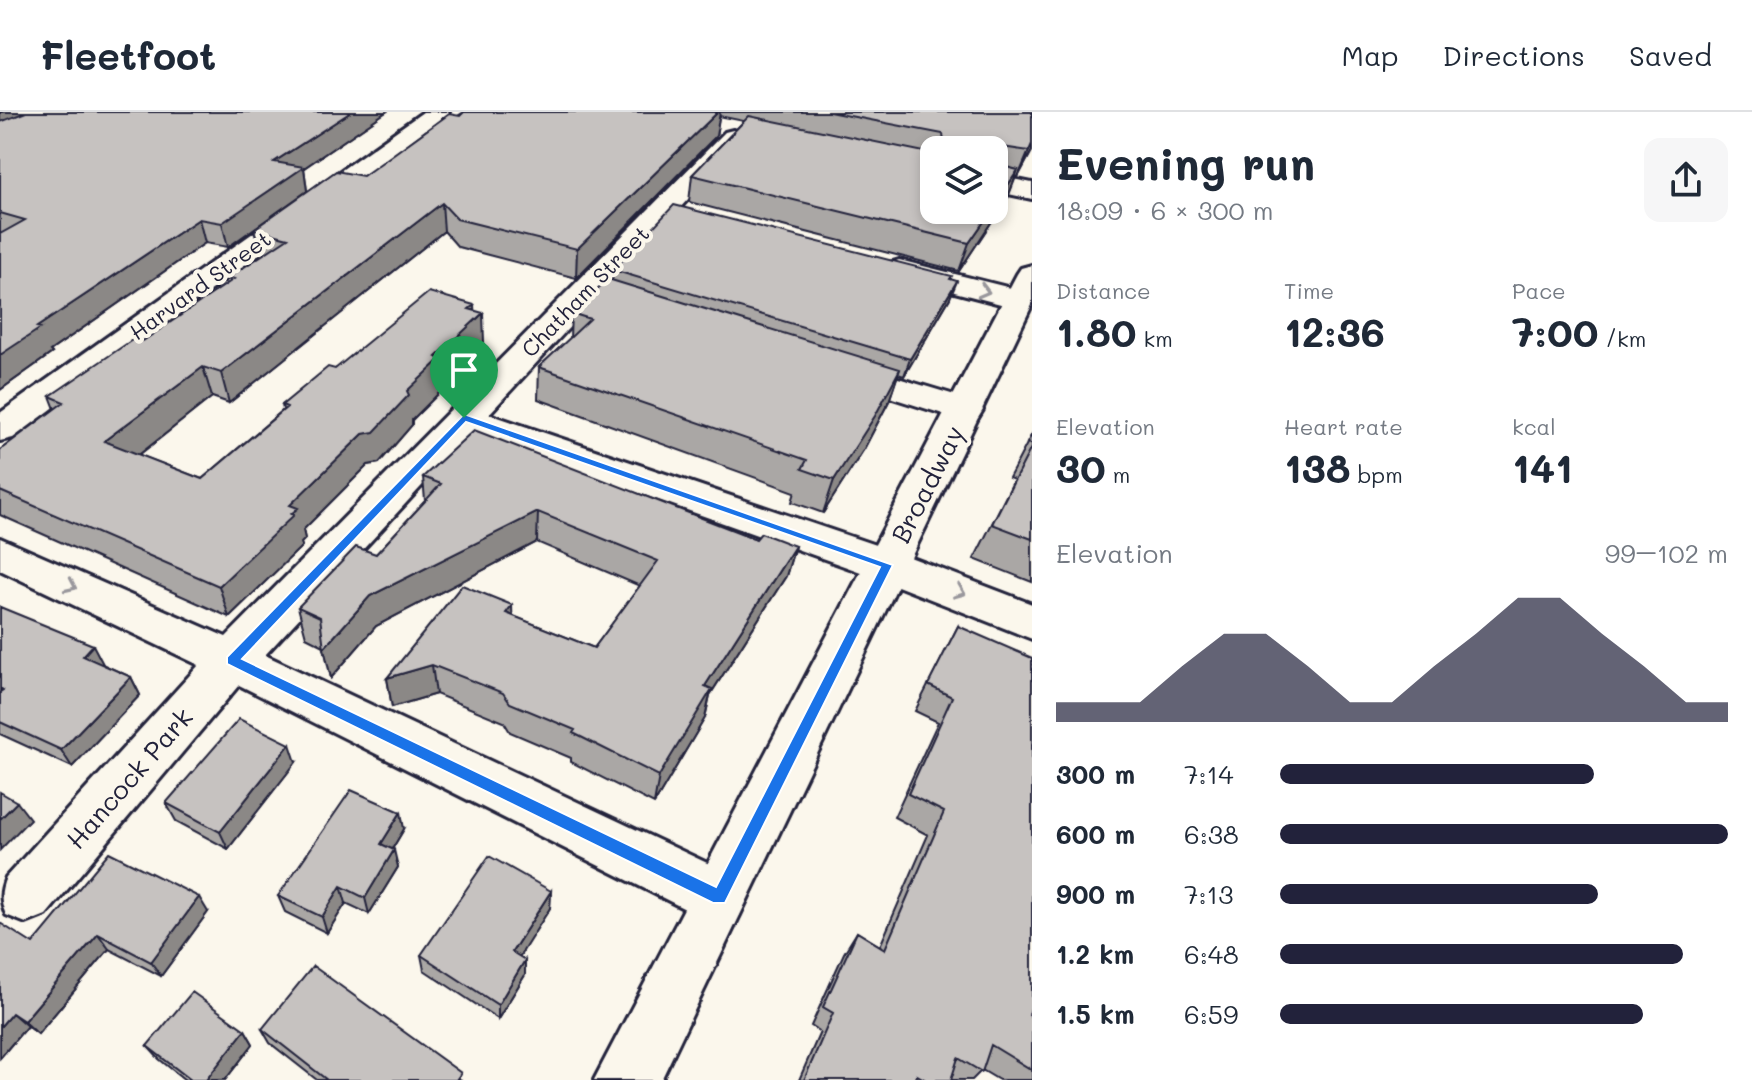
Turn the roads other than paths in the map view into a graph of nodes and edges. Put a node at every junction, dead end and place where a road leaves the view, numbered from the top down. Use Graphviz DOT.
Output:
graph roads {
  1 [pos="438,112"];
  2 [pos="735,129"];
  3 [pos="1008,186"];
  4 [pos="1032,191"];
  5 [pos="876,263"];
  6 [pos="1027,289"];
  7 [pos="585,291"];
  8 [pos="619,302"];
  9 [pos="812,362"];
  10 [pos="965,410"];
  11 [pos="464,418"];
  12 [pos="0,430"];
  13 [pos="0,553"];
  14 [pos="887,565"];
  15 [pos="1032,622"];
  16 [pos="232,660"];
  17 [pos="26,896"];
  18 [pos="719,897"];
  19 [pos="627,1080"];
  1 -- 12 [label="street, Harvard Street"];
  2 -- 7 [label="street, Chatham Street"];
  3 -- 4 [label="street"];
  5 -- 6 [label="street, one-way"];
  6 -- 10 [label="street, Broadway"];
  7 -- 8 [label="street"];
  7 -- 11 [label="street, Chatham Street"];
  9 -- 10 [label="street"];
  10 -- 14 [label="street, Broadway"];
  11 -- 14 [label="street"];
  11 -- 16 [label="street, Chatham Street"];
  13 -- 16 [label="street, one-way"];
  14 -- 15 [label="street, one-way"];
  14 -- 18 [label="street, Broadway"];
  16 -- 17 [label="street, Hancock Park"];
  16 -- 18 [label="street"];
  18 -- 19 [label="street, Broadway"];
}
